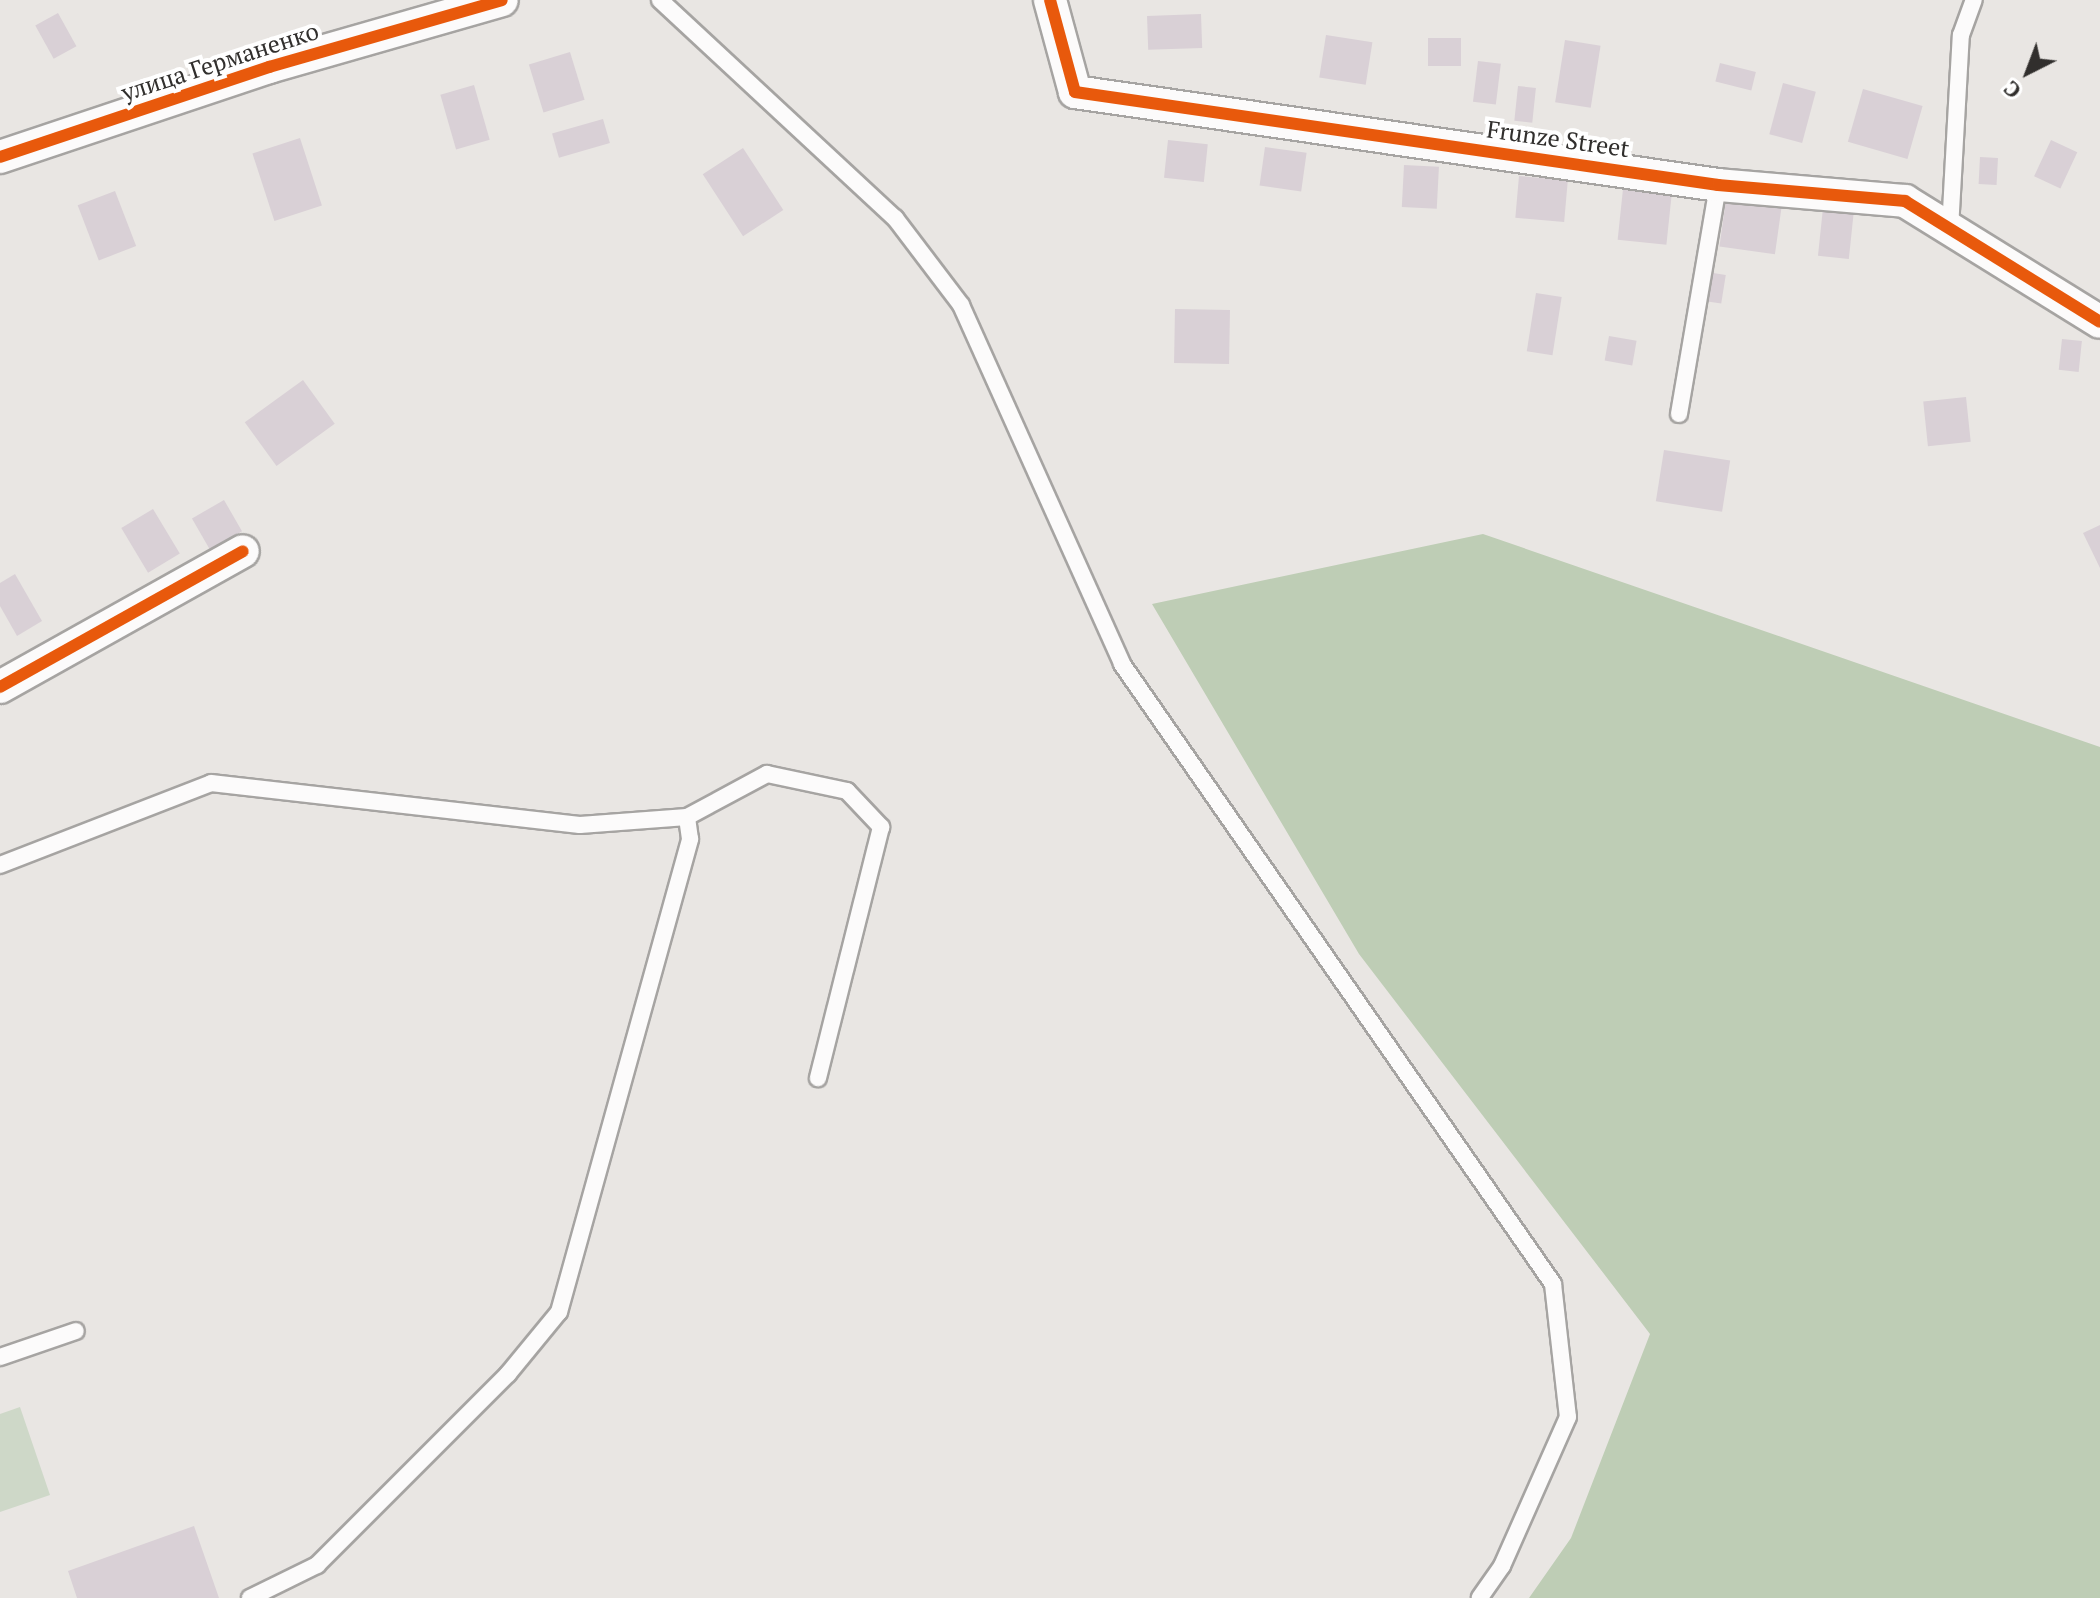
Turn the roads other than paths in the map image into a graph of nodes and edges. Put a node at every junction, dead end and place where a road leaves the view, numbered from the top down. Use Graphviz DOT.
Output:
graph roads {
  1 [pos="502,0"];
  2 [pos="660,0"];
  3 [pos="1050,0"];
  4 [pos="1974,0"];
  5 [pos="0,157"];
  6 [pos="1718,185"];
  7 [pos="1950,229"];
  8 [pos="2100,322"];
  9 [pos="1679,414"];
  10 [pos="243,551"];
  11 [pos="0,687"];
  12 [pos="687,817"];
  13 [pos="0,865"];
  14 [pos="818,1078"];
  15 [pos="76,1331"];
  16 [pos="0,1357"];
  17 [pos="250,1598"];
  18 [pos="1480,1598"];
  1 -- 5 [label="street, улица Германенко"];
  2 -- 18 [label="lane"];
  3 -- 6 [label="street, Frunze Street"];
  4 -- 7 [label="lane"];
  6 -- 7 [label="street, Frunze Street"];
  6 -- 9 [label="lane"];
  7 -- 8 [label="street, Frunze Street"];
  10 -- 11 [label="street"];
  12 -- 13 [label="lane"];
  12 -- 14 [label="lane"];
  12 -- 17 [label="lane"];
  15 -- 16 [label="lane"];
}
